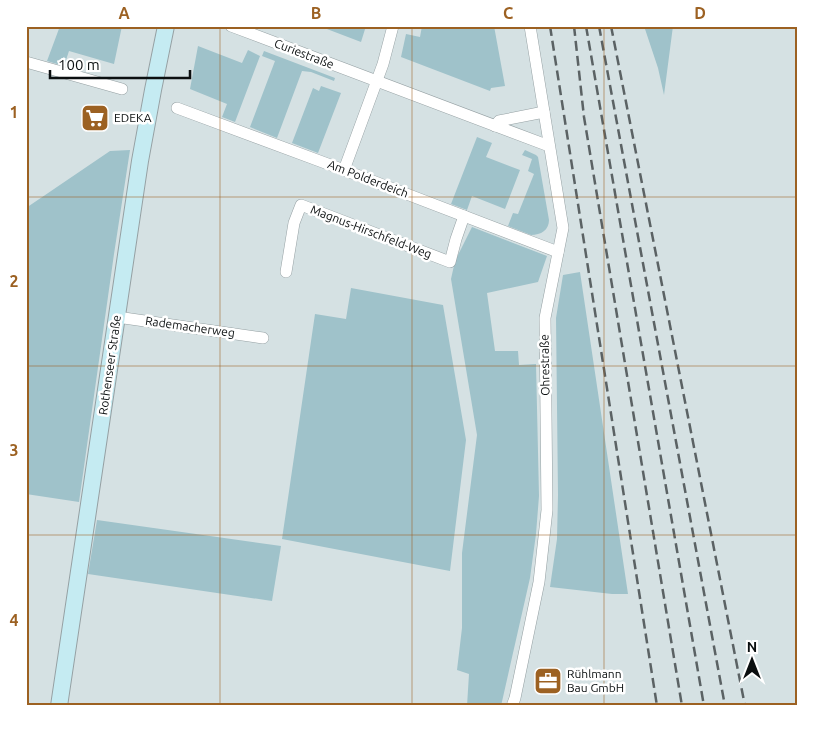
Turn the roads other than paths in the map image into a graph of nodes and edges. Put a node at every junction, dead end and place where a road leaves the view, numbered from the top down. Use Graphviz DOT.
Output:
graph roads {
  1 [pos="166,26"];
  2 [pos="231,26"];
  3 [pos="393,26"];
  4 [pos="530,26"];
  5 [pos="26,62"];
  6 [pos="376,81"];
  7 [pos="122,89"];
  8 [pos="177,108"];
  9 [pos="544,112"];
  10 [pos="496,126"];
  11 [pos="549,146"];
  12 [pos="344,170"];
  13 [pos="464,216"];
  14 [pos="558,252"];
  15 [pos="286,272"];
  16 [pos="117,317"];
  17 [pos="263,338"];
  18 [pos="59,706"];
  19 [pos="512,706"];
  1 -- 16 [label="street, Rothenseer Straße"];
  2 -- 6 [label="street, Curiestraße"];
  3 -- 6 [label="street"];
  4 -- 9 [label="street, Ohrestraße"];
  5 -- 7 [label="street"];
  6 -- 10 [label="street, Curiestraße"];
  6 -- 12 [label="street"];
  8 -- 12 [label="street, Am Polderdeich"];
  9 -- 10 [label="street"];
  9 -- 11 [label="street, Ohrestraße"];
  10 -- 11 [label="street, Curiestraße"];
  11 -- 14 [label="street, Ohrestraße"];
  12 -- 13 [label="street, Am Polderdeich"];
  13 -- 14 [label="street, Am Polderdeich"];
  13 -- 15 [label="street, Magnus-Hirschfeld-Weg"];
  14 -- 19 [label="street, Ohrestraße"];
  16 -- 17 [label="street, Rademacherweg"];
  16 -- 18 [label="street, Rothenseer Straße"];
}
